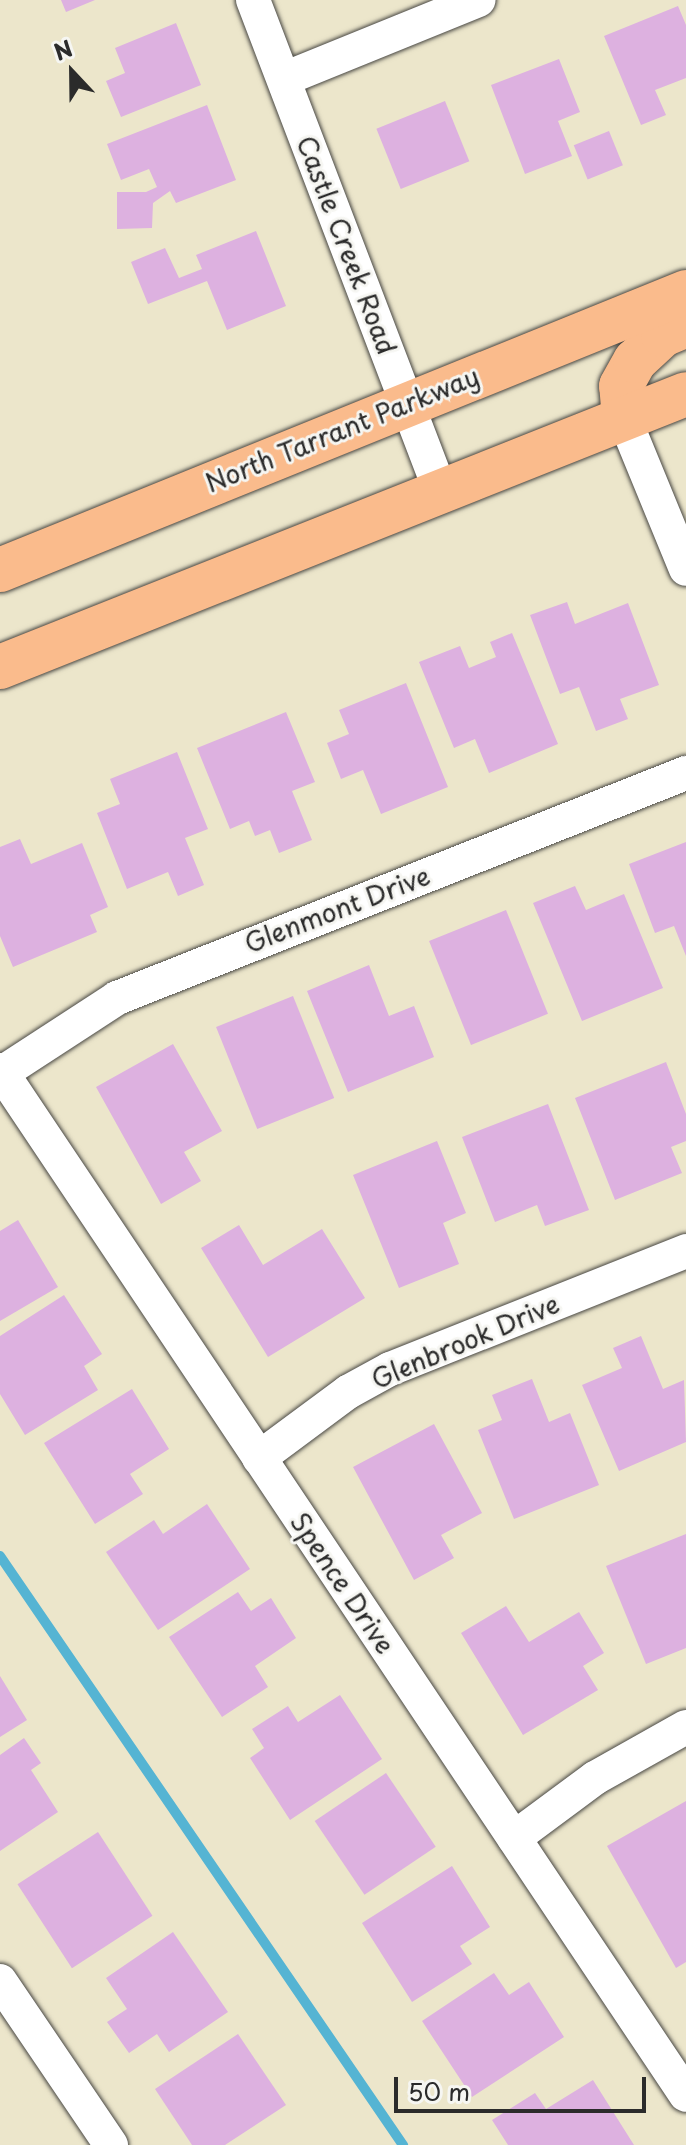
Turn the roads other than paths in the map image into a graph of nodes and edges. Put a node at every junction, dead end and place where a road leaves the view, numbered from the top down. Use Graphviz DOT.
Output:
graph roads {
  1 [pos="253,0"];
  2 [pos="479,0"];
  3 [pos="284,79"];
  4 [pos="686,292"];
  5 [pos="686,325"];
  6 [pos="686,394"];
  7 [pos="406,401"];
  8 [pos="624,418"];
  9 [pos="440,490"];
  10 [pos="686,569"];
  11 [pos="0,570"];
  12 [pos="0,667"];
  13 [pos="686,773"];
  14 [pos="1,1072"];
  15 [pos="686,1251"];
  16 [pos="259,1458"];
  17 [pos="686,1727"];
  18 [pos="514,1838"];
  19 [pos="0,1981"];
  20 [pos="686,2095"];
  21 [pos="111,2145"];
  1 -- 3 [label="street, Castle Creek Road"];
  2 -- 3 [label="street"];
  3 -- 7 [label="street, Castle Creek Road"];
  4 -- 7 [label="main road, North Tarrant Parkway"];
  5 -- 8 [label="main road"];
  6 -- 8 [label="main road"];
  7 -- 9 [label="street, Castle Creek Road"];
  7 -- 11 [label="main road, North Tarrant Parkway"];
  8 -- 9 [label="main road"];
  8 -- 10 [label="street"];
  9 -- 12 [label="main road"];
  13 -- 14 [label="street, Glenmont Drive"];
  14 -- 16 [label="street, Spence Drive"];
  15 -- 16 [label="street, Glenbrook Drive"];
  16 -- 18 [label="street, Spence Drive"];
  17 -- 18 [label="street"];
  18 -- 20 [label="street, Spence Drive"];
  19 -- 21 [label="street"];
}
